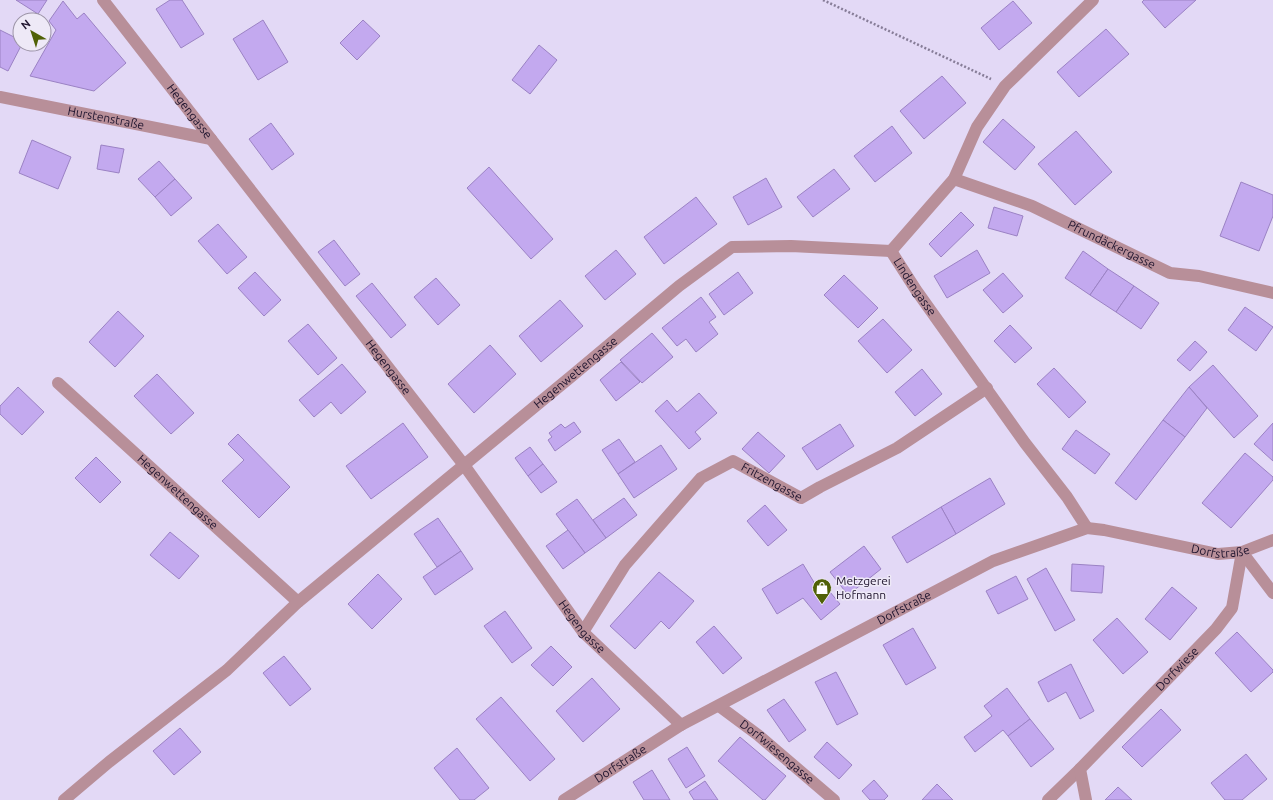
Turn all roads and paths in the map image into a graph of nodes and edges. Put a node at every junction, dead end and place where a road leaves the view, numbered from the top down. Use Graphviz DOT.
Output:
graph roads {
  1 [pos="103,0"];
  2 [pos="823,0"];
  3 [pos="1093,0"];
  4 [pos="1005,86"];
  5 [pos="0,97"];
  6 [pos="211,139"];
  7 [pos="954,179"];
  8 [pos="891,251"];
  9 [pos="1273,293"];
  10 [pos="58,383"];
  11 [pos="987,388"];
  12 [pos="464,466"];
  13 [pos="1087,528"];
  14 [pos="1273,540"];
  15 [pos="1242,552"];
  16 [pos="1273,593"];
  17 [pos="298,602"];
  18 [pos="584,632"];
  19 [pos="719,706"];
  20 [pos="681,725"];
  21 [pos="1080,769"];
  22 [pos="64,800"];
  23 [pos="564,800"];
  24 [pos="834,800"];
  25 [pos="1048,800"];
  26 [pos="1086,800"];
  1 -- 6 [label="street, Hegengasse"];
  2 -- 4 [label="path"];
  3 -- 4 [label="street, Lindengasse"];
  4 -- 7 [label="street, Lindengasse"];
  5 -- 6 [label="street, Hurstenstraße"];
  6 -- 12 [label="street, Hegengasse"];
  7 -- 8 [label="street, Lindengasse"];
  7 -- 9 [label="street, Pfrundäckergasse"];
  8 -- 11 [label="street, Lindengasse"];
  8 -- 12 [label="street, Hegenwettengasse"];
  10 -- 17 [label="street, Hegenwettengasse"];
  11 -- 13 [label="street, Lindengasse"];
  11 -- 18 [label="street, Fritzengasse"];
  12 -- 17 [label="street, Hegenwettengasse"];
  12 -- 18 [label="street, Hegengasse"];
  13 -- 15 [label="street, Dorfstraße"];
  13 -- 19 [label="street, Dorfstraße"];
  14 -- 15 [label="street, Dorfstraße"];
  15 -- 16 [label="street"];
  15 -- 21 [label="street, Dorfwiese"];
  17 -- 22 [label="street, Hegenwettengasse"];
  18 -- 20 [label="street, Hegengasse"];
  19 -- 20 [label="street, Dorfstraße"];
  19 -- 24 [label="street, Dorfwiesengasse"];
  20 -- 23 [label="street, Dorfstraße"];
  21 -- 25 [label="street, Dorfwiese"];
  21 -- 26 [label="street"];
}
